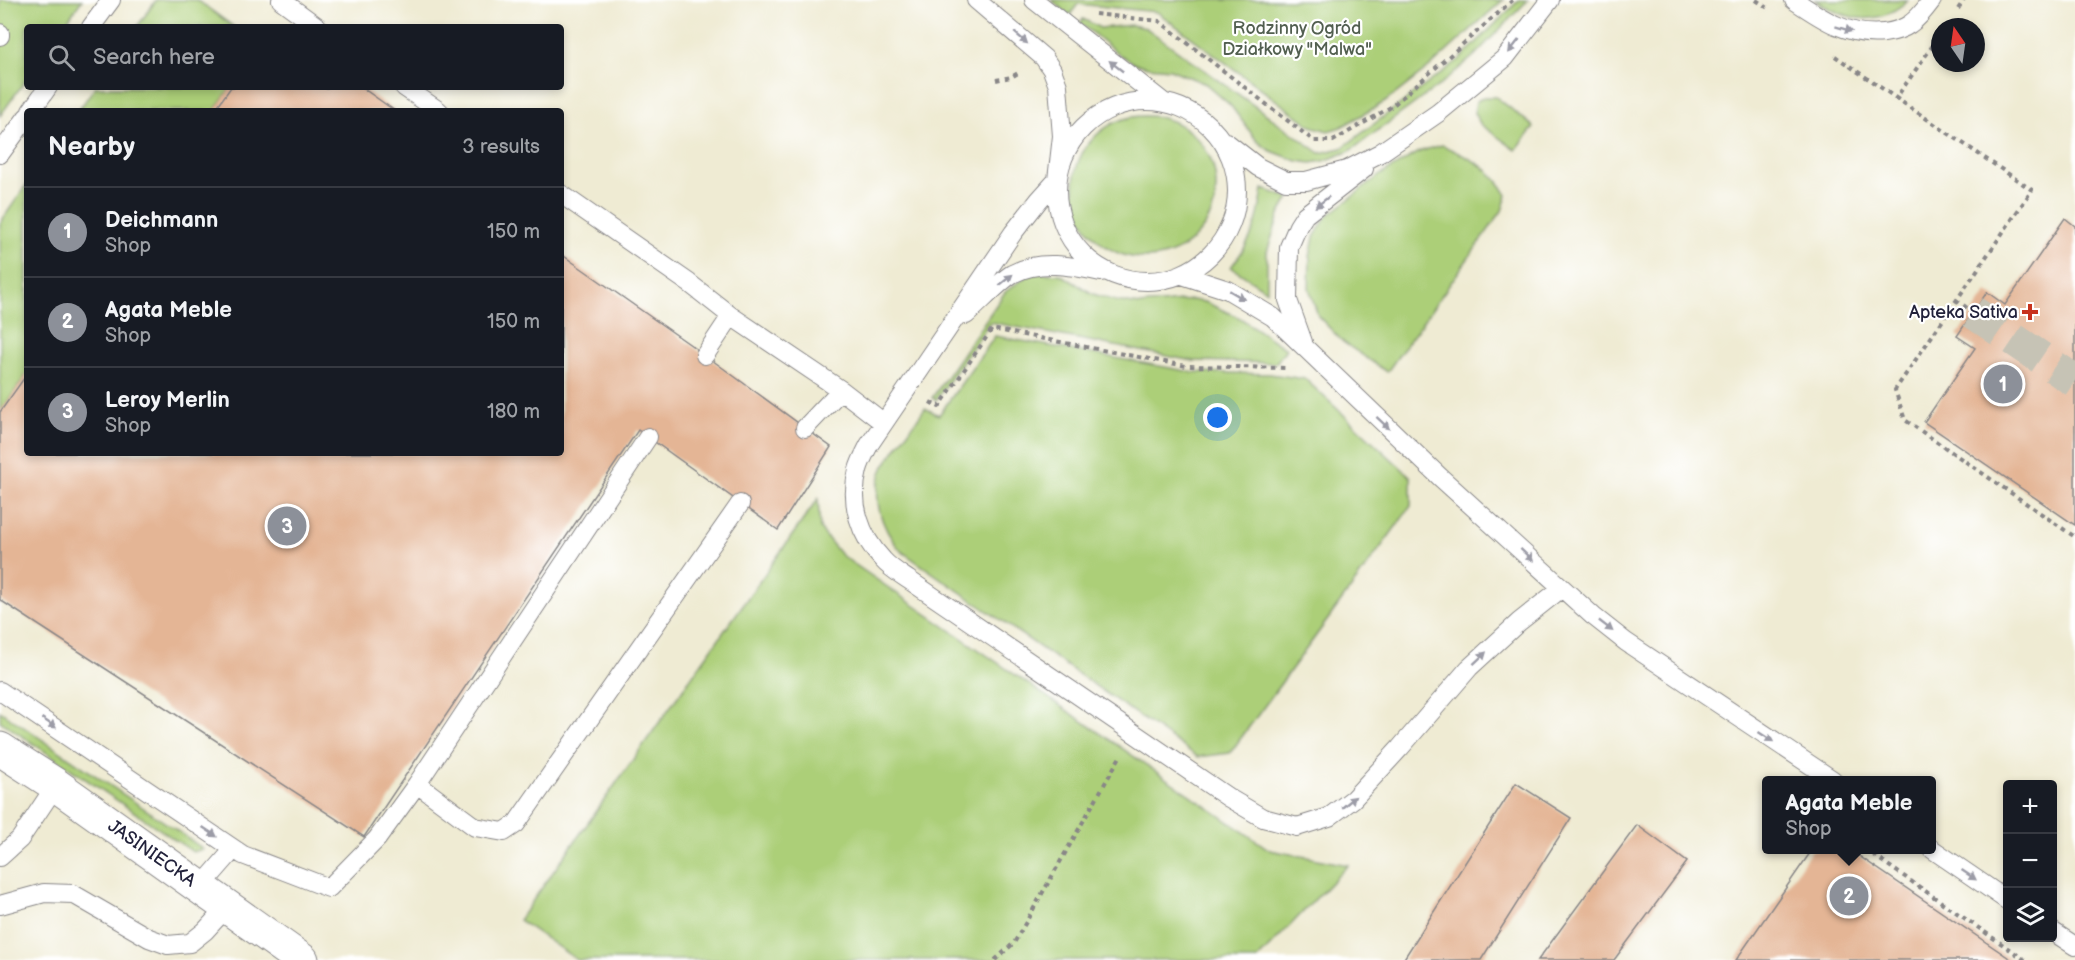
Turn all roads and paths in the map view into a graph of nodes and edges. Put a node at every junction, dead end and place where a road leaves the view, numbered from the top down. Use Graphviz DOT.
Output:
graph roads {
  1 [pos="111,0"];
  2 [pos="281,0"];
  3 [pos="976,0"];
  4 [pos="1034,0"];
  5 [pos="1513,0"];
  6 [pos="1550,0"];
  7 [pos="1794,0"];
  8 [pos="1932,0"];
  9 [pos="93,24"];
  10 [pos="314,24"];
  11 [pos="1068,28"];
  12 [pos="1931,48"];
  13 [pos="1044,58"];
  14 [pos="996,80"];
  15 [pos="46,90"];
  16 [pos="408,90"];
  17 [pos="1162,102"];
  18 [pos="33,108"];
  19 [pos="435,108"];
  20 [pos="24,121"];
  21 [pos="1418,127"];
  22 [pos="1222,139"];
  23 [pos="0,154"];
  24 [pos="1057,180"];
  25 [pos="564,196"];
  26 [pos="1111,275"];
  27 [pos="1182,275"];
  28 [pos="1956,300"];
  29 [pos="1973,312"];
  30 [pos="731,316"];
  31 [pos="947,333"];
  32 [pos="1305,347"];
  33 [pos="705,355"];
  34 [pos="1327,370"];
  35 [pos="907,389"];
  36 [pos="841,390"];
  37 [pos="884,423"];
  38 [pos="805,428"];
  39 [pos="648,438"];
  40 [pos="741,504"];
  41 [pos="2075,537"];
  42 [pos="1562,588"];
  43 [pos="0,691"];
  44 [pos="1134,733"];
  45 [pos="0,749"];
  46 [pos="1827,776"];
  47 [pos="417,784"];
  48 [pos="56,785"];
  49 [pos="234,849"];
  50 [pos="1936,852"];
  51 [pos="1873,854"];
  52 [pos="0,857"];
  53 [pos="200,888"];
  54 [pos="2003,898"];
  55 [pos="0,905"];
  56 [pos="227,907"];
  57 [pos="2057,934"];
  58 [pos="2075,946"];
  59 [pos="302,960"];
  60 [pos="995,960"];
  61 [pos="2025,960"];
  1 -- 9 [label="lane"];
  2 -- 10 [label="lane"];
  3 -- 13 [label="lane, one-way"];
  4 -- 11 [label="lane"];
  5 -- 11 [label="path"];
  6 -- 21 [label="lane, one-way"];
  7 -- 8 [label="lane, one-way"];
  17 -- 11 [label="lane, one-way"];
  12 -- 28 [label="path"];
  13 -- 14 [label="path"];
  13 -- 24 [label="lane"];
  15 -- 18 [label="lane"];
  16 -- 19 [label="lane"];
  17 -- 22 [label="lane"];
  17 -- 24 [label="lane"];
  20 -- 23 [label="lane"];
  21 -- 22 [label="lane"];
  21 -- 32 [label="lane, one-way"];
  22 -- 27 [label="lane"];
  24 -- 26 [label="lane"];
  24 -- 31 [label="lane"];
  25 -- 30 [label="lane"];
  26 -- 27 [label="lane"];
  31 -- 26 [label="lane, one-way"];
  27 -- 32 [label="lane, one-way"];
  28 -- 29 [label="path"];
  28 -- 41 [label="path"];
  30 -- 33 [label="lane"];
  30 -- 36 [label="lane"];
  31 -- 35 [label="lane"];
  32 -- 34 [label="lane"];
  34 -- 35 [label="path"];
  34 -- 42 [label="lane, one-way"];
  35 -- 37 [label="lane"];
  36 -- 37 [label="lane"];
  36 -- 38 [label="lane"];
  37 -- 44 [label="lane"];
  39 -- 47 [label="lane"];
  40 -- 47 [label="lane"];
  44 -- 42 [label="lane, one-way"];
  42 -- 46 [label="lane, one-way"];
  43 -- 49 [label="lane, one-way"];
  44 -- 60 [label="path"];
  45 -- 48 [label="street, JASINIECKA"];
  47 -- 49 [label="lane"];
  48 -- 52 [label="lane"];
  48 -- 53 [label="street, JASINIECKA"];
  49 -- 53 [label="lane"];
  50 -- 54 [label="lane, one-way"];
  51 -- 61 [label="path"];
  53 -- 56 [label="street, JASINIECKA"];
  55 -- 56 [label="lane"];
  56 -- 59 [label="street, JASINIECKA"];
  57 -- 58 [label="lane"];
}
